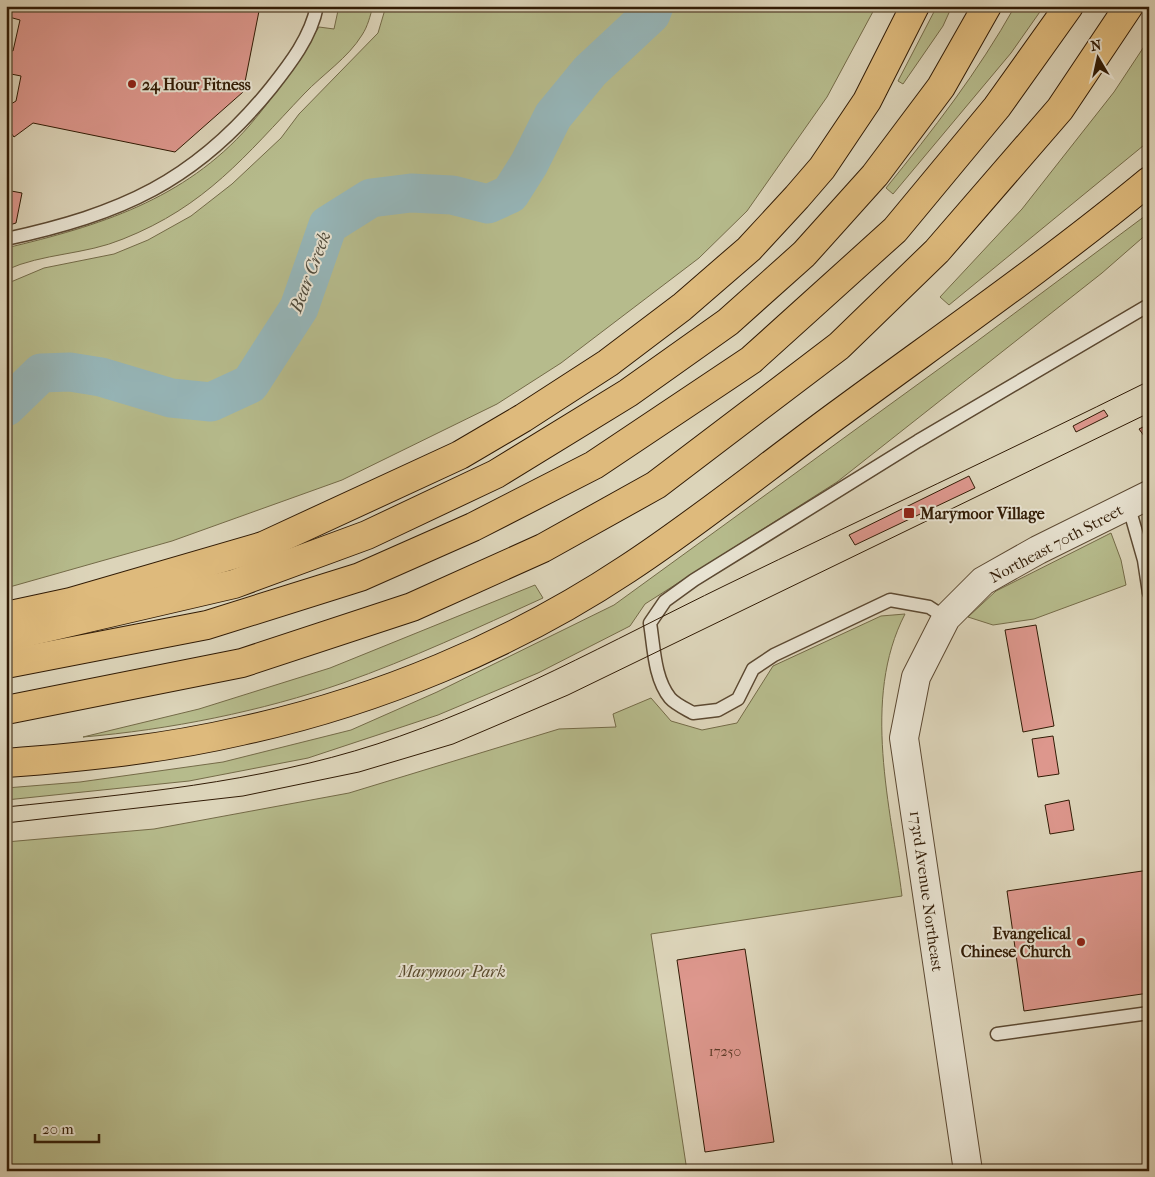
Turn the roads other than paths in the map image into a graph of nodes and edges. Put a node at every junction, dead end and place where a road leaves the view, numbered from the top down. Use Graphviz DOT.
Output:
graph roads {
  1 [pos="317,6"];
  2 [pos="915,6"];
  3 [pos="988,6"];
  4 [pos="1069,6"];
  5 [pos="1129,6"];
  6 [pos="1149,181"];
  7 [pos="6,238"];
  8 [pos="1149,305"];
  9 [pos="1139,500"];
  10 [pos="1149,592"];
  11 [pos="6,616"];
  12 [pos="946,618"];
  13 [pos="6,637"];
  14 [pos="6,664"];
  15 [pos="6,710"];
  16 [pos="6,764"];
  17 [pos="1149,1013"];
  18 [pos="997,1034"];
  19 [pos="968,1171"];
  1 -- 7 [label="lane"];
  2 -- 11 [label="highway"];
  3 -- 13 [label="highway"];
  4 -- 14 [label="highway"];
  5 -- 15 [label="highway"];
  6 -- 16 [label="highway"];
  8 -- 12 [label="lane"];
  9 -- 10 [label="lane"];
  9 -- 12 [label="street, Northeast 70th Street"];
  12 -- 19 [label="street, 173rd Avenue Northeast"];
  17 -- 18 [label="lane"];
}
